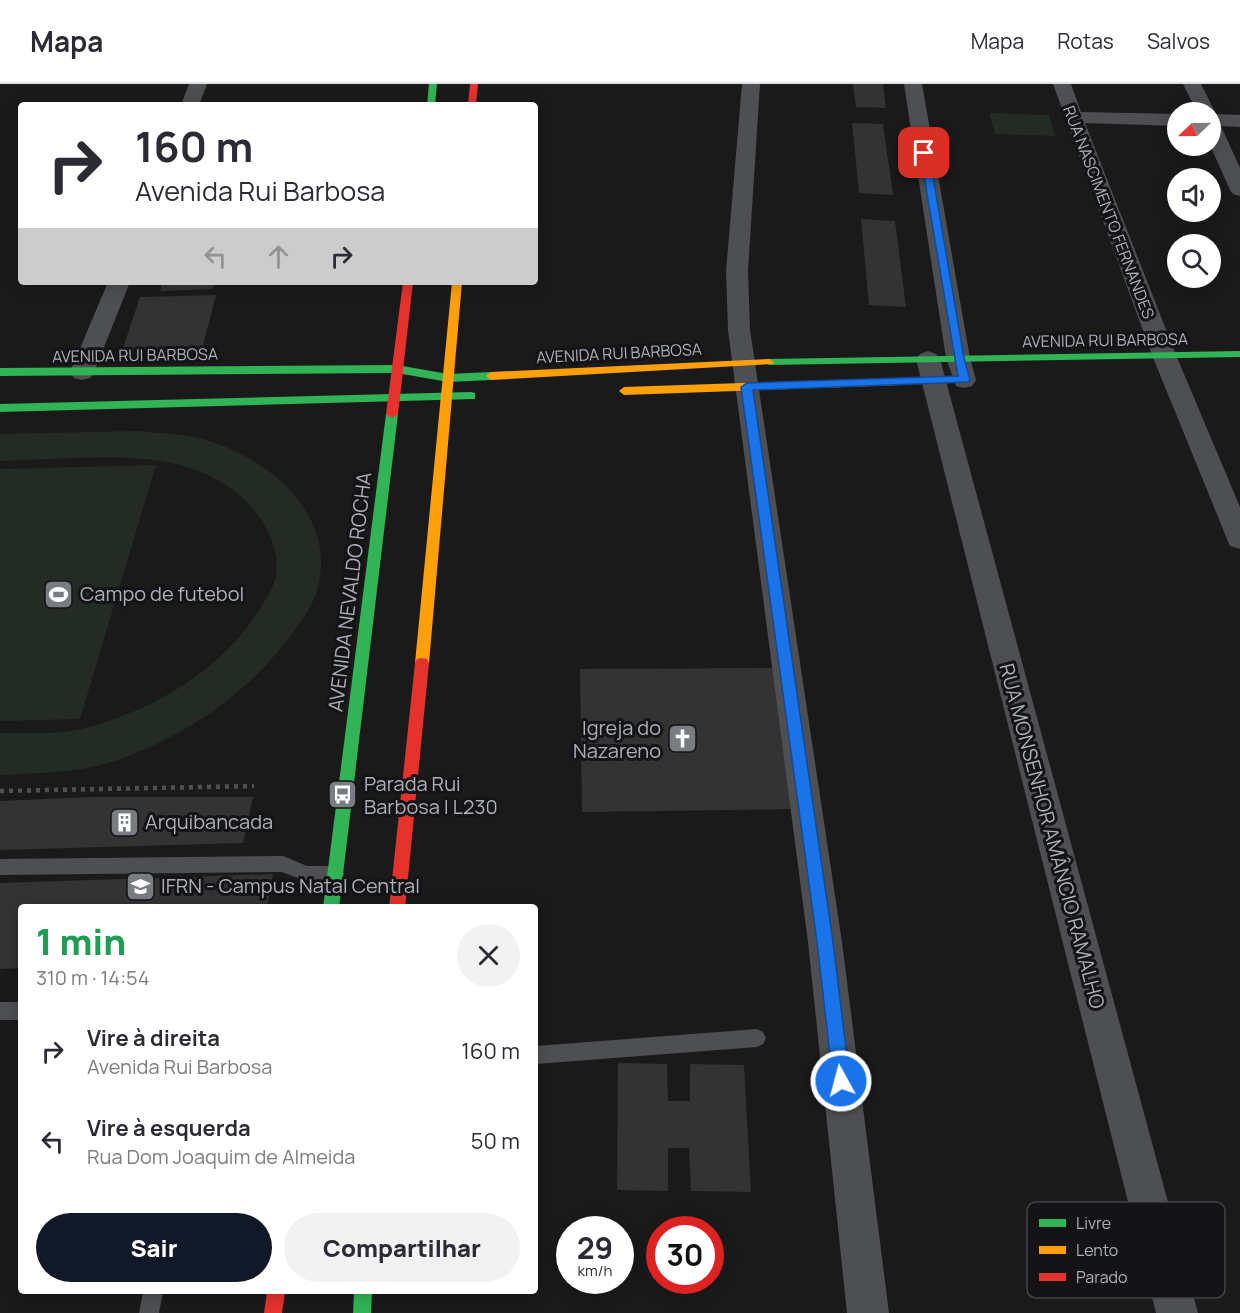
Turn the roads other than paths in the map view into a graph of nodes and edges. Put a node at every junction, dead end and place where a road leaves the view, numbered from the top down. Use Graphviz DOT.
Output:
graph roads {
  1 [pos="198,84"];
  2 [pos="433,84"];
  3 [pos="474,84"];
  4 [pos="751,84"];
  5 [pos="913,84"];
  6 [pos="1062,84"];
  7 [pos="1192,84"];
  8 [pos="191,102"];
  9 [pos="431,102"];
  10 [pos="472,102"];
  11 [pos="1201,102"];
  12 [pos="1072,117"];
  13 [pos="1167,120"];
  14 [pos="1221,121"];
  15 [pos="1240,121"];
  16 [pos="1221,146"];
  17 [pos="1240,190"];
  18 [pos="117,285"];
  19 [pos="408,285"];
  20 [pos="457,285"];
  21 [pos="1240,354"];
  22 [pos="397,369"];
  23 [pos="0,372"];
  24 [pos="82,372"];
  25 [pos="1170,372"];
  26 [pos="745,374"];
  27 [pos="944,375"];
  28 [pos="448,378"];
  29 [pos="607,392"];
  30 [pos="480,396"];
  31 [pos="448,397"];
  32 [pos="393,399"];
  33 [pos="0,408"];
  34 [pos="1240,539"];
  35 [pos="0,867"];
  36 [pos="336,874"];
  37 [pos="332,904"];
  38 [pos="397,904"];
  39 [pos="0,1011"];
  40 [pos="18,1011"];
  41 [pos="757,1038"];
  42 [pos="538,1055"];
  43 [pos="1149,1202"];
  44 [pos="153,1294"];
  45 [pos="276,1294"];
  46 [pos="363,1294"];
  47 [pos="1173,1298"];
  48 [pos="148,1313"];
  49 [pos="273,1313"];
  50 [pos="362,1313"];
  51 [pos="868,1313"];
  52 [pos="1177,1313"];
  1 -- 8 [label="street"];
  2 -- 9 [label="main road"];
  3 -- 10 [label="main road"];
  4 -- 26 [label="street"];
  5 -- 27 [label="street, RUA MONSENHOR AMÂNCIO RAMALHO"];
  6 -- 12 [label="street, RUA NASCIMENTO FERNANDES"];
  7 -- 11 [label="street"];
  12 -- 13 [label="street"];
  12 -- 25 [label="street, RUA NASCIMENTO FERNANDES"];
  14 -- 15 [label="street"];
  16 -- 17 [label="street"];
  18 -- 24 [label="street"];
  19 -- 22 [label="main road, AVENIDA NEVALDO ROCHA"];
  20 -- 28 [label="main road"];
  21 -- 25 [label="main road, AVENIDA RUI BARBOSA"];
  22 -- 24 [label="main road, AVENIDA RUI BARBOSA"];
  22 -- 28 [label="main road, AVENIDA RUI BARBOSA"];
  22 -- 32 [label="main road, AVENIDA NEVALDO ROCHA"];
  23 -- 24 [label="main road, AVENIDA RUI BARBOSA"];
  25 -- 27 [label="main road, AVENIDA RUI BARBOSA"];
  25 -- 34 [label="street, RUA NASCIMENTO FERNANDES"];
  26 -- 27 [label="main road, AVENIDA RUI BARBOSA"];
  26 -- 27 [label="main road, AVENIDA RUI BARBOSA"];
  26 -- 28 [label="main road, AVENIDA RUI BARBOSA"];
  26 -- 29 [label="main road, AVENIDA RUI BARBOSA"];
  26 -- 51 [label="street"];
  27 -- 43 [label="street, RUA MONSENHOR AMÂNCIO RAMALHO"];
  28 -- 31 [label="main road"];
  30 -- 31 [label="main road"];
  31 -- 32 [label="main road"];
  31 -- 38 [label="main road"];
  32 -- 33 [label="main road"];
  32 -- 36 [label="main road, AVENIDA NEVALDO ROCHA"];
  35 -- 36 [label="lane"];
  36 -- 37 [label="main road, AVENIDA NEVALDO ROCHA"];
  39 -- 40 [label="lane"];
  41 -- 42 [label="lane"];
  44 -- 48 [label="lane"];
  45 -- 49 [label="main road"];
  46 -- 50 [label="main road"];
  47 -- 52 [label="street, RUA MONSENHOR AMÂNCIO RAMALHO"];
}
